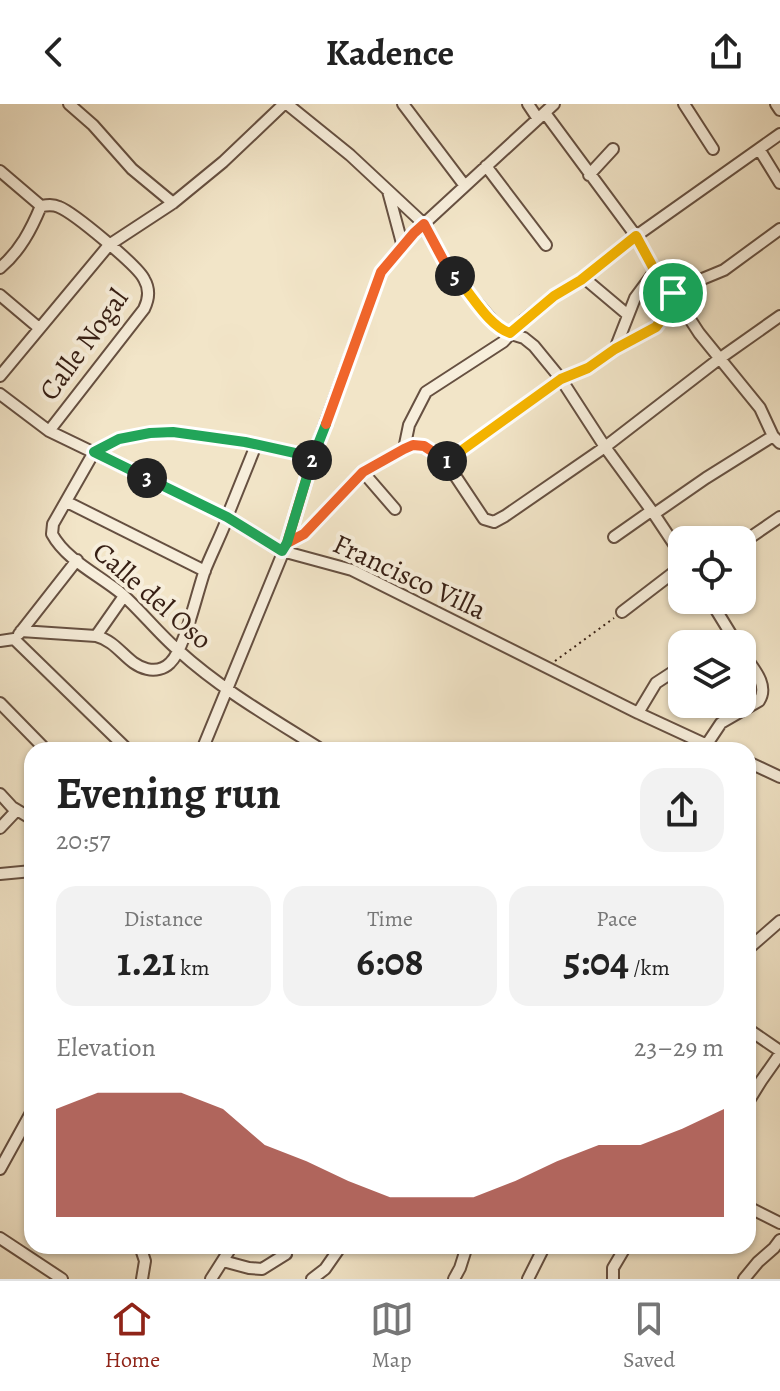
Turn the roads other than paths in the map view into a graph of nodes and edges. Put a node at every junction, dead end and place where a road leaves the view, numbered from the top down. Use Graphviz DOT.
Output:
graph roads {
  1 [pos="69,104"];
  2 [pos="285,104"];
  3 [pos="403,104"];
  4 [pos="528,104"];
  5 [pos="554,104"];
  6 [pos="684,104"];
  7 [pos="776,104"];
  8 [pos="780,110"];
  9 [pos="541,116"];
  10 [pos="780,134"];
  11 [pos="613,149"];
  12 [pos="713,149"];
  13 [pos="759,149"];
  14 [pos="486,166"];
  15 [pos="0,171"];
  16 [pos="589,175"];
  17 [pos="780,183"];
  18 [pos="465,186"];
  19 [pos="388,189"];
  20 [pos="173,203"];
  21 [pos="41,206"];
  22 [pos="424,224"];
  23 [pos="780,229"];
  24 [pos="636,236"];
  25 [pos="109,245"];
  26 [pos="546,245"];
  27 [pos="403,247"];
  28 [pos="0,268"];
  29 [pos="655,271"];
  30 [pos="584,278"];
  31 [pos="673,293"];
  32 [pos="0,295"];
  33 [pos="628,315"];
  34 [pos="780,316"];
  35 [pos="39,328"];
  36 [pos="510,333"];
  37 [pos="615,349"];
  38 [pos="719,359"];
  39 [pos="0,376"];
  40 [pos="561,379"];
  41 [pos="0,394"];
  42 [pos="49,431"];
  43 [pos="777,439"];
  44 [pos="256,445"];
  45 [pos="605,447"];
  46 [pos="404,449"];
  47 [pos="94,452"];
  48 [pos="313,457"];
  49 [pos="446,462"];
  50 [pos="363,472"];
  51 [pos="67,502"];
  52 [pos="395,509"];
  53 [pos="652,513"];
  54 [pos="227,517"];
  55 [pos="780,517"];
  56 [pos="756,533"];
  57 [pos="668,536"];
  58 [pos="614,537"];
  59 [pos="284,547"];
  60 [pos="77,560"];
  61 [pos="205,571"];
  62 [pos="668,577"];
  63 [pos="124,596"];
  64 [pos="622,612"];
  65 [pos="18,635"];
  66 [pos="96,636"];
  67 [pos="0,641"];
  68 [pos="178,651"];
  69 [pos="756,674"];
  70 [pos="668,675"];
  71 [pos="227,689"];
  72 [pos="0,703"];
  73 [pos="756,703"];
  74 [pos="638,713"];
  75 [pos="730,718"];
  76 [pos="38,742"];
  77 [pos="120,742"];
  78 [pos="205,742"];
  79 [pos="310,742"];
  80 [pos="693,742"];
  81 [pos="708,742"];
  82 [pos="756,766"];
  83 [pos="780,777"];
  84 [pos="0,794"];
  85 [pos="10,808"];
  86 [pos="0,828"];
  87 [pos="24,872"];
  88 [pos="0,874"];
  89 [pos="780,921"];
  90 [pos="756,942"];
  91 [pos="756,1035"];
  92 [pos="780,1053"];
  93 [pos="756,1089"];
  94 [pos="24,1126"];
  95 [pos="0,1169"];
  96 [pos="756,1211"];
  97 [pos="780,1223"];
  98 [pos="0,1238"];
  99 [pos="780,1240"];
  100 [pos="24,1254"];
  101 [pos="24,1254"];
  102 [pos="143,1254"];
  103 [pos="227,1254"];
  104 [pos="286,1254"];
  105 [pos="335,1254"];
  106 [pos="464,1254"];
  107 [pos="538,1254"];
  108 [pos="621,1254"];
  109 [pos="223,1261"];
  110 [pos="62,1279"];
  111 [pos="142,1279"];
  112 [pos="211,1279"];
  113 [pos="312,1279"];
  114 [pos="454,1279"];
  115 [pos="528,1279"];
  116 [pos="613,1279"];
  117 [pos="744,1279"];
  1 -- 20 [label="street"];
  2 -- 19 [label="street"];
  2 -- 20 [label="street"];
  3 -- 18 [label="street"];
  4 -- 9 [label="street"];
  5 -- 9 [label="street"];
  6 -- 12 [label="street"];
  7 -- 8 [label="street"];
  9 -- 14 [label="street"];
  9 -- 16 [label="street"];
  10 -- 13 [label="street"];
  11 -- 16 [label="street"];
  13 -- 17 [label="street"];
  13 -- 24 [label="street"];
  14 -- 18 [label="street"];
  14 -- 26 [label="street"];
  15 -- 21 [label="street"];
  16 -- 24 [label="street"];
  18 -- 22 [label="street"];
  19 -- 22 [label="street"];
  19 -- 27 [label="street"];
  20 -- 25 [label="street"];
  21 -- 25 [label="street"];
  21 -- 28 [label="street"];
  22 -- 27 [label="street"];
  22 -- 36 [label="street"];
  23 -- 31 [label="street"];
  24 -- 29 [label="street"];
  24 -- 30 [label="street"];
  25 -- 35 [label="street"];
  25 -- 42 [label="street, Calle Nogal"];
  27 -- 48 [label="street"];
  29 -- 31 [label="street"];
  29 -- 33 [label="street"];
  30 -- 33 [label="street"];
  30 -- 36 [label="street"];
  31 -- 37 [label="street"];
  31 -- 38 [label="street"];
  32 -- 35 [label="street"];
  33 -- 37 [label="street"];
  34 -- 38 [label="street"];
  35 -- 39 [label="street"];
  36 -- 40 [label="street"];
  36 -- 46 [label="street"];
  37 -- 40 [label="street"];
  38 -- 43 [label="street"];
  38 -- 45 [label="street"];
  40 -- 45 [label="street"];
  40 -- 49 [label="street"];
  41 -- 42 [label="street, Francisco Villa"];
  42 -- 47 [label="street, Francisco Villa"];
  43 -- 53 [label="street"];
  44 -- 47 [label="street"];
  44 -- 48 [label="street"];
  44 -- 54 [label="street"];
  45 -- 49 [label="street"];
  45 -- 53 [label="street"];
  46 -- 49 [label="street"];
  46 -- 50 [label="street"];
  47 -- 51 [label="street"];
  47 -- 54 [label="street, Francisco Villa"];
  48 -- 59 [label="street"];
  50 -- 52 [label="street"];
  50 -- 59 [label="street"];
  51 -- 60 [label="street, Calle del Oso"];
  51 -- 61 [label="street"];
  53 -- 57 [label="street"];
  53 -- 58 [label="street"];
  54 -- 59 [label="street, Francisco Villa"];
  54 -- 61 [label="street"];
  55 -- 56 [label="street"];
  59 -- 71 [label="street"];
  59 -- 74 [label="street, Francisco Villa"];
  60 -- 63 [label="street, Calle del Oso"];
  60 -- 65 [label="street"];
  61 -- 68 [label="street"];
  62 -- 64 [label="street"];
  63 -- 66 [label="street"];
  63 -- 68 [label="street, Calle del Oso"];
  65 -- 66 [label="street"];
  65 -- 67 [label="street"];
  65 -- 77 [label="street"];
  66 -- 68 [label="street"];
  68 -- 71 [label="street, Calle del Oso"];
  69 -- 73 [label="street"];
  70 -- 74 [label="street"];
  71 -- 78 [label="street"];
  71 -- 79 [label="street, Calle del Oso"];
  72 -- 76 [label="street"];
  74 -- 80 [label="street, Francisco Villa"];
  75 -- 81 [label="street"];
  82 -- 83 [label="street"];
  84 -- 85 [label="street"];
  85 -- 86 [label="street"];
  87 -- 88 [label="street"];
  89 -- 90 [label="street"];
  91 -- 92 [label="street"];
  92 -- 93 [label="street"];
  94 -- 95 [label="street"];
  96 -- 97 [label="street"];
  98 -- 100 [label="street"];
  99 -- 117 [label="street"];
  101 -- 110 [label="street"];
  102 -- 111 [label="street"];
  103 -- 109 [label="street"];
  104 -- 109 [label="street"];
  105 -- 113 [label="street"];
  106 -- 114 [label="street"];
  107 -- 115 [label="street"];
  108 -- 116 [label="street"];
  109 -- 112 [label="street"];
}
